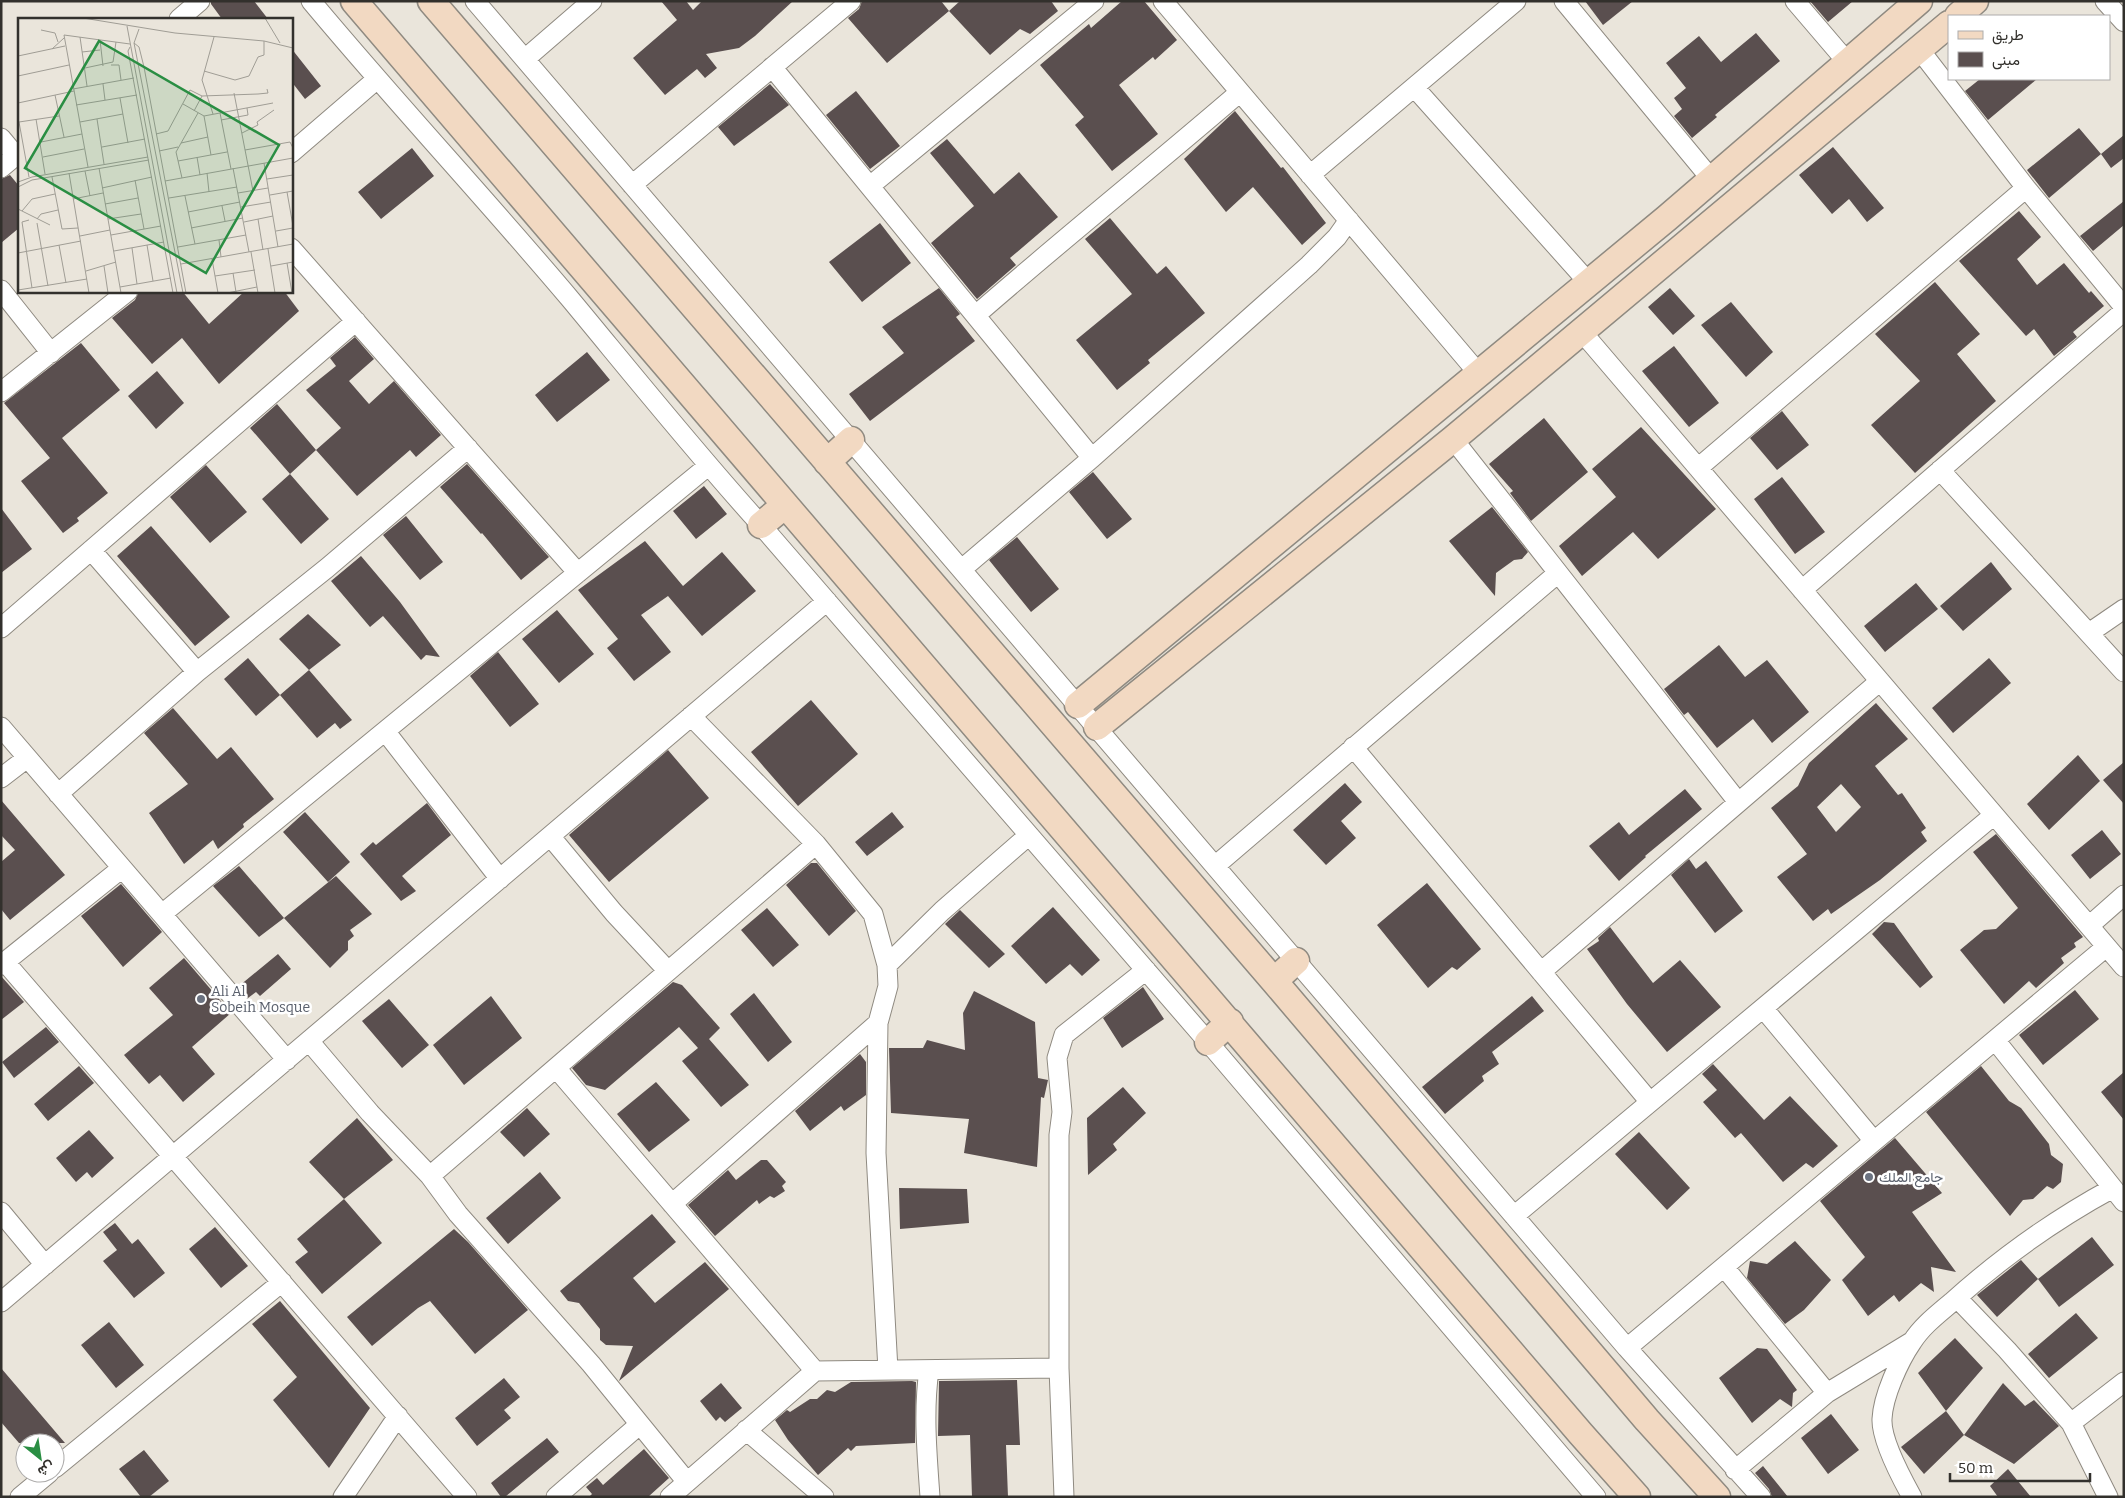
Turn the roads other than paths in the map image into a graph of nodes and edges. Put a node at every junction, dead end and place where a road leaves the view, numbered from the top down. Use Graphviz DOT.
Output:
graph roads {
  1 [pos="200,1"];
  2 [pos="311,1"];
  3 [pos="354,1"];
  4 [pos="431,1"];
  5 [pos="475,1"];
  6 [pos="592,1"];
  7 [pos="850,1"];
  8 [pos="1094,1"];
  9 [pos="1163,1"];
  10 [pos="1516,1"];
  11 [pos="1564,1"];
  12 [pos="1795,1"];
  13 [pos="1919,1"];
  14 [pos="1975,1"];
  15 [pos="2105,1"];
  16 [pos="1959,15"];
  17 [pos="180,18"];
  18 [pos="2124,22"];
  19 [pos="1948,25"];
  20 [pos="1919,49"];
  21 [pos="525,59"];
  22 [pos="1848,63"];
  23 [pos="772,68"];
  24 [pos="377,79"];
  25 [pos="1414,87"];
  26 [pos="1240,92"];
  27 [pos="1,138"];
  28 [pos="292,152"];
  29 [pos="17,154"];
  30 [pos="1,168"];
  31 [pos="1310,175"];
  32 [pos="1712,180"];
  33 [pos="632,185"];
  34 [pos="870,186"];
  35 [pos="2026,188"];
  36 [pos="1667,218"];
  37 [pos="1349,220"];
  38 [pos="1688,243"];
  39 [pos="292,249"];
  40 [pos="1588,283"];
  41 [pos="1,290"];
  42 [pos="127,292"];
  43 [pos="2124,309"];
  44 [pos="976,315"];
  45 [pos="356,321"];
  46 [pos="1582,332"];
  47 [pos="51,353"];
  48 [pos="1479,374"];
  49 [pos="1,392"];
  50 [pos="851,440"];
  51 [pos="1453,440"];
  52 [pos="468,448"];
  53 [pos="1092,458"];
  54 [pos="827,462"];
  55 [pos="708,466"];
  56 [pos="1698,468"];
  57 [pos="1940,470"];
  58 [pos="784,506"];
  59 [pos="762,525"];
  60 [pos="91,550"];
  61 [pos="962,568"];
  62 [pos="1558,572"];
  63 [pos="578,573"];
  64 [pos="1802,590"];
  65 [pos="827,601"];
  66 [pos="2124,609"];
  67 [pos="1,628"];
  68 [pos="2088,633"];
  69 [pos="197,672"];
  70 [pos="2124,672"];
  71 [pos="1880,680"];
  72 [pos="1078,705"];
  73 [pos="691,716"];
  74 [pos="1097,727"];
  75 [pos="1,728"];
  76 [pos="385,731"];
  77 [pos="1353,748"];
  78 [pos="27,758"];
  79 [pos="1,778"];
  80 [pos="58,794"];
  81 [pos="1738,802"];
  82 [pos="1994,815"];
  83 [pos="1029,835"];
  84 [pos="550,836"];
  85 [pos="816,844"];
  86 [pos="1215,866"];
  87 [pos="122,868"];
  88 [pos="500,879"];
  89 [pos="2124,895"];
  90 [pos="162,914"];
  91 [pos="2089,926"];
  92 [pos="2106,947"];
  93 [pos="1296,961"];
  94 [pos="3,963"];
  95 [pos="887,965"];
  96 [pos="2124,967"];
  97 [pos="1146,970"];
  98 [pos="668,971"];
  99 [pos="1541,972"];
  100 [pos="1274,981"];
  101 [pos="1763,1008"];
  102 [pos="1230,1022"];
  103 [pos="878,1023"];
  104 [pos="1995,1040"];
  105 [pos="309,1041"];
  106 [pos="1208,1042"];
  107 [pos="287,1060"];
  108 [pos="556,1068"];
  109 [pos="1650,1102"];
  110 [pos="1874,1141"];
  111 [pos="173,1156"];
  112 [pos="430,1176"];
  113 [pos="2118,1194"];
  114 [pos="672,1204"];
  115 [pos="1,1212"];
  116 [pos="1514,1216"];
  117 [pos="45,1265"];
  118 [pos="1724,1267"];
  119 [pos="282,1282"];
  120 [pos="1957,1298"];
  121 [pos="1,1302"];
  122 [pos="1911,1342"];
  123 [pos="1627,1348"];
  124 [pos="1060,1368"];
  125 [pos="815,1370"];
  126 [pos="888,1370"];
  127 [pos="929,1370"];
  128 [pos="2124,1382"];
  129 [pos="1827,1393"];
  130 [pos="398,1416"];
  131 [pos="2071,1423"];
  132 [pos="639,1425"];
  133 [pos="746,1430"];
  134 [pos="65,1460"];
  135 [pos="1735,1470"];
  136 [pos="687,1482"];
  137 [pos="37,1483"];
  138 [pos="20,1497"];
  139 [pos="343,1497"];
  140 [pos="467,1497"];
  141 [pos="556,1497"];
  142 [pos="670,1497"];
  143 [pos="824,1497"];
  144 [pos="930,1497"];
  145 [pos="1064,1497"];
  146 [pos="1596,1497"];
  147 [pos="1637,1497"];
  148 [pos="1717,1497"];
  149 [pos="1761,1497"];
  150 [pos="1912,1497"];
  151 [pos="2108,1497"];
  1 -- 17 [label="street"];
  2 -- 24 [label="street"];
  3 -- 58 [label="main road"];
  4 -- 54 [label="main road"];
  5 -- 21 [label="street"];
  6 -- 21 [label="street"];
  7 -- 23 [label="street"];
  8 -- 34 [label="street"];
  9 -- 26 [label="street"];
  10 -- 25 [label="street"];
  11 -- 32 [label="street"];
  12 -- 22 [label="street"];
  13 -- 22 [label="main road"];
  14 -- 16 [label="main road"];
  15 -- 18 [label="street"];
  19 -- 20 [label="main road"];
  20 -- 35 [label="street"];
  20 -- 38 [label="main road"];
  21 -- 33 [label="street"];
  22 -- 32 [label="main road"];
  23 -- 33 [label="street"];
  23 -- 34 [label="street"];
  24 -- 28 [label="street"];
  24 -- 55 [label="street"];
  25 -- 31 [label="street"];
  25 -- 40 [label="street"];
  26 -- 31 [label="street"];
  26 -- 44 [label="street"];
  27 -- 29 [label="street"];
  29 -- 30 [label="street"];
  31 -- 37 [label="street"];
  32 -- 36 [label="main road"];
  33 -- 50 [label="street"];
  34 -- 44 [label="street"];
  35 -- 43 [label="street"];
  35 -- 56 [label="street"];
  36 -- 38 [label="main road"];
  36 -- 40 [label="main road"];
  37 -- 48 [label="street"];
  37 -- 53 [label="street"];
  38 -- 46 [label="main road"];
  39 -- 45 [label="street"];
  40 -- 48 [label="main road"];
  41 -- 47 [label="street"];
  42 -- 47 [label="street"];
  43 -- 57 [label="street"];
  44 -- 53 [label="street"];
  45 -- 52 [label="street"];
  45 -- 60 [label="street"];
  46 -- 51 [label="main road"];
  46 -- 56 [label="street"];
  47 -- 49 [label="street"];
  48 -- 72 [label="main road"];
  50 -- 54 [label="main road"];
  50 -- 61 [label="street"];
  51 -- 62 [label="street"];
  51 -- 74 [label="main road"];
  52 -- 63 [label="street"];
  52 -- 69 [label="street"];
  53 -- 61 [label="street"];
  54 -- 100 [label="main road"];
  55 -- 59 [label="street"];
  55 -- 63 [label="street"];
  56 -- 64 [label="street"];
  57 -- 64 [label="street"];
  57 -- 68 [label="street"];
  58 -- 59 [label="main road"];
  58 -- 102 [label="main road"];
  59 -- 65 [label="street"];
  60 -- 67 [label="street"];
  60 -- 69 [label="street"];
  61 -- 72 [label="street"];
  62 -- 77 [label="street"];
  62 -- 81 [label="street"];
  63 -- 76 [label="street"];
  64 -- 71 [label="street"];
  65 -- 73 [label="street"];
  65 -- 83 [label="street"];
  66 -- 68 [label="street"];
  68 -- 70 [label="street"];
  69 -- 80 [label="street"];
  71 -- 81 [label="street"];
  71 -- 82 [label="street"];
  72 -- 74 [label="street"];
  73 -- 84 [label="street"];
  73 -- 85 [label="street"];
  74 -- 86 [label="street"];
  75 -- 78 [label="street"];
  76 -- 88 [label="street"];
  76 -- 90 [label="street"];
  77 -- 86 [label="street"];
  77 -- 99 [label="street"];
  78 -- 79 [label="street"];
  78 -- 80 [label="street"];
  80 -- 87 [label="street"];
  81 -- 99 [label="street"];
  82 -- 91 [label="street"];
  82 -- 101 [label="street"];
  83 -- 95 [label="street"];
  83 -- 97 [label="street"];
  84 -- 88 [label="street"];
  84 -- 98 [label="street"];
  85 -- 95 [label="street"];
  85 -- 98 [label="street"];
  86 -- 93 [label="street"];
  87 -- 90 [label="street"];
  87 -- 94 [label="street"];
  88 -- 105 [label="street"];
  89 -- 91 [label="street"];
  90 -- 107 [label="street"];
  91 -- 92 [label="street"];
  92 -- 96 [label="street"];
  92 -- 104 [label="street"];
  93 -- 100 [label="main road"];
  93 -- 116 [label="street"];
  94 -- 111 [label="street"];
  95 -- 103 [label="street"];
  97 -- 106 [label="street"];
  97 -- 124 [label="street"];
  98 -- 108 [label="street"];
  99 -- 109 [label="street"];
  100 -- 148 [label="main road"];
  101 -- 109 [label="street"];
  101 -- 110 [label="street"];
  102 -- 106 [label="main road"];
  102 -- 147 [label="main road"];
  103 -- 114 [label="street"];
  103 -- 126 [label="street"];
  104 -- 110 [label="street"];
  104 -- 113 [label="street"];
  105 -- 107 [label="street"];
  105 -- 112 [label="street"];
  106 -- 146 [label="street"];
  107 -- 111 [label="street"];
  108 -- 112 [label="street"];
  108 -- 114 [label="street"];
  109 -- 116 [label="street"];
  110 -- 118 [label="street"];
  111 -- 117 [label="street"];
  111 -- 119 [label="street"];
  112 -- 132 [label="street"];
  113 -- 120 [label="street"];
  114 -- 125 [label="street"];
  115 -- 117 [label="street"];
  116 -- 123 [label="street"];
  117 -- 121 [label="street"];
  118 -- 123 [label="street"];
  118 -- 129 [label="street"];
  119 -- 130 [label="street"];
  119 -- 134 [label="street"];
  120 -- 122 [label="street"];
  120 -- 131 [label="street"];
  122 -- 129 [label="street"];
  122 -- 150 [label="street"];
  123 -- 135 [label="street"];
  124 -- 127 [label="street"];
  124 -- 145 [label="street"];
  125 -- 126 [label="street"];
  125 -- 133 [label="street"];
  126 -- 127 [label="street"];
  127 -- 144 [label="street"];
  128 -- 131 [label="street"];
  129 -- 135 [label="street"];
  130 -- 139 [label="street"];
  130 -- 140 [label="street"];
  131 -- 151 [label="street"];
  132 -- 136 [label="street"];
  132 -- 141 [label="street"];
  133 -- 136 [label="street"];
  133 -- 143 [label="street"];
  135 -- 149 [label="street"];
  136 -- 142 [label="street"];
  137 -- 138 [label="street"];
}
